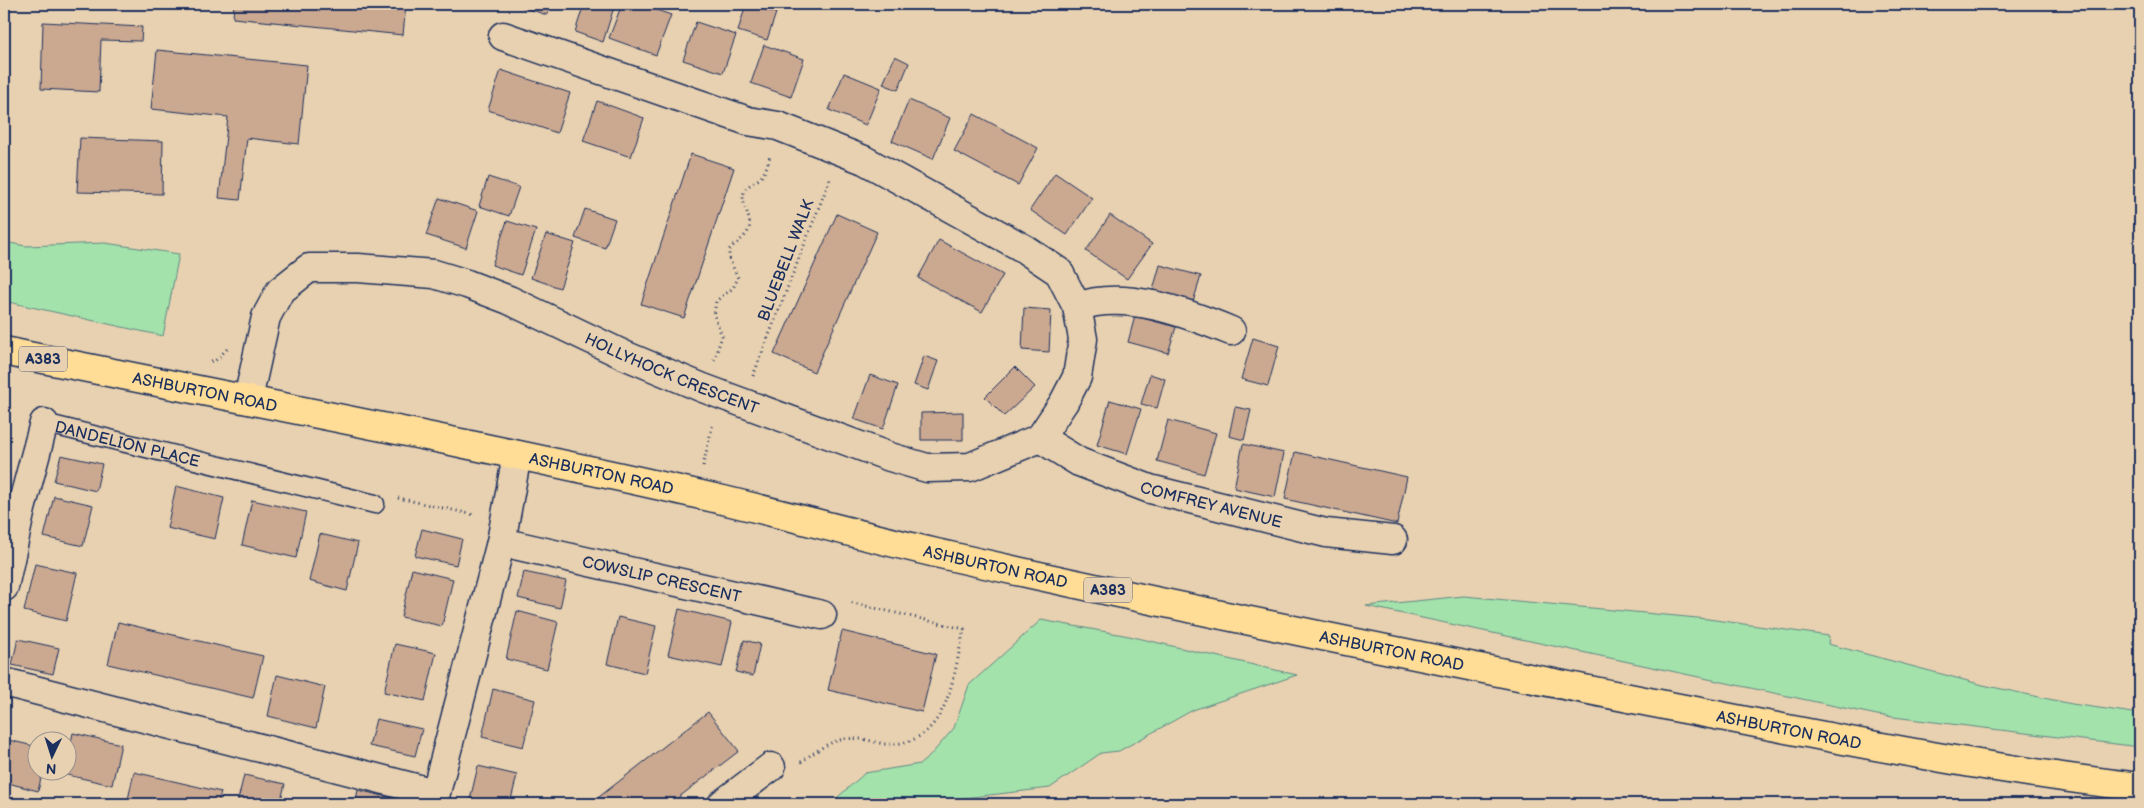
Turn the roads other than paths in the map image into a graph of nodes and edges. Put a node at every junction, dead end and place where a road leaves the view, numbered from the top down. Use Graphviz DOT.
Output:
graph roads {
  1 [pos="503,36"];
  2 [pos="1077,307"];
  3 [pos="1231,331"];
  4 [pos="4,351"];
  5 [pos="248,399"];
  6 [pos="44,423"];
  7 [pos="1040,438"];
  8 [pos="517,456"];
  9 [pos="375,504"];
  10 [pos="12,507"];
  11 [pos="1393,540"];
  12 [pos="501,542"];
  13 [pos="4,587"];
  14 [pos="822,616"];
  15 [pos="4,682"];
  16 [pos="771,767"];
  17 [pos="2140,787"];
  18 [pos="434,799"];
  19 [pos="722,804"];
  1 -- 2 [label="street"];
  2 -- 3 [label="street"];
  2 -- 7 [label="street"];
  4 -- 5 [label="main road, ASHBURTON ROAD / A383"];
  5 -- 7 [label="street, HOLLYHOCK CRESCENT"];
  5 -- 8 [label="main road, ASHBURTON ROAD / A383"];
  6 -- 9 [label="lane, DANDELION PLACE"];
  6 -- 10 [label="street, DANDELION PLACE"];
  7 -- 11 [label="street, COMFREY AVENUE"];
  8 -- 12 [label="street"];
  8 -- 17 [label="main road, ASHBURTON ROAD / A383"];
  10 -- 13 [label="street, DANDELION PLACE"];
  12 -- 14 [label="street, COWSLIP CRESCENT"];
  12 -- 18 [label="street"];
  15 -- 18 [label="street"];
  16 -- 19 [label="street"];
}
